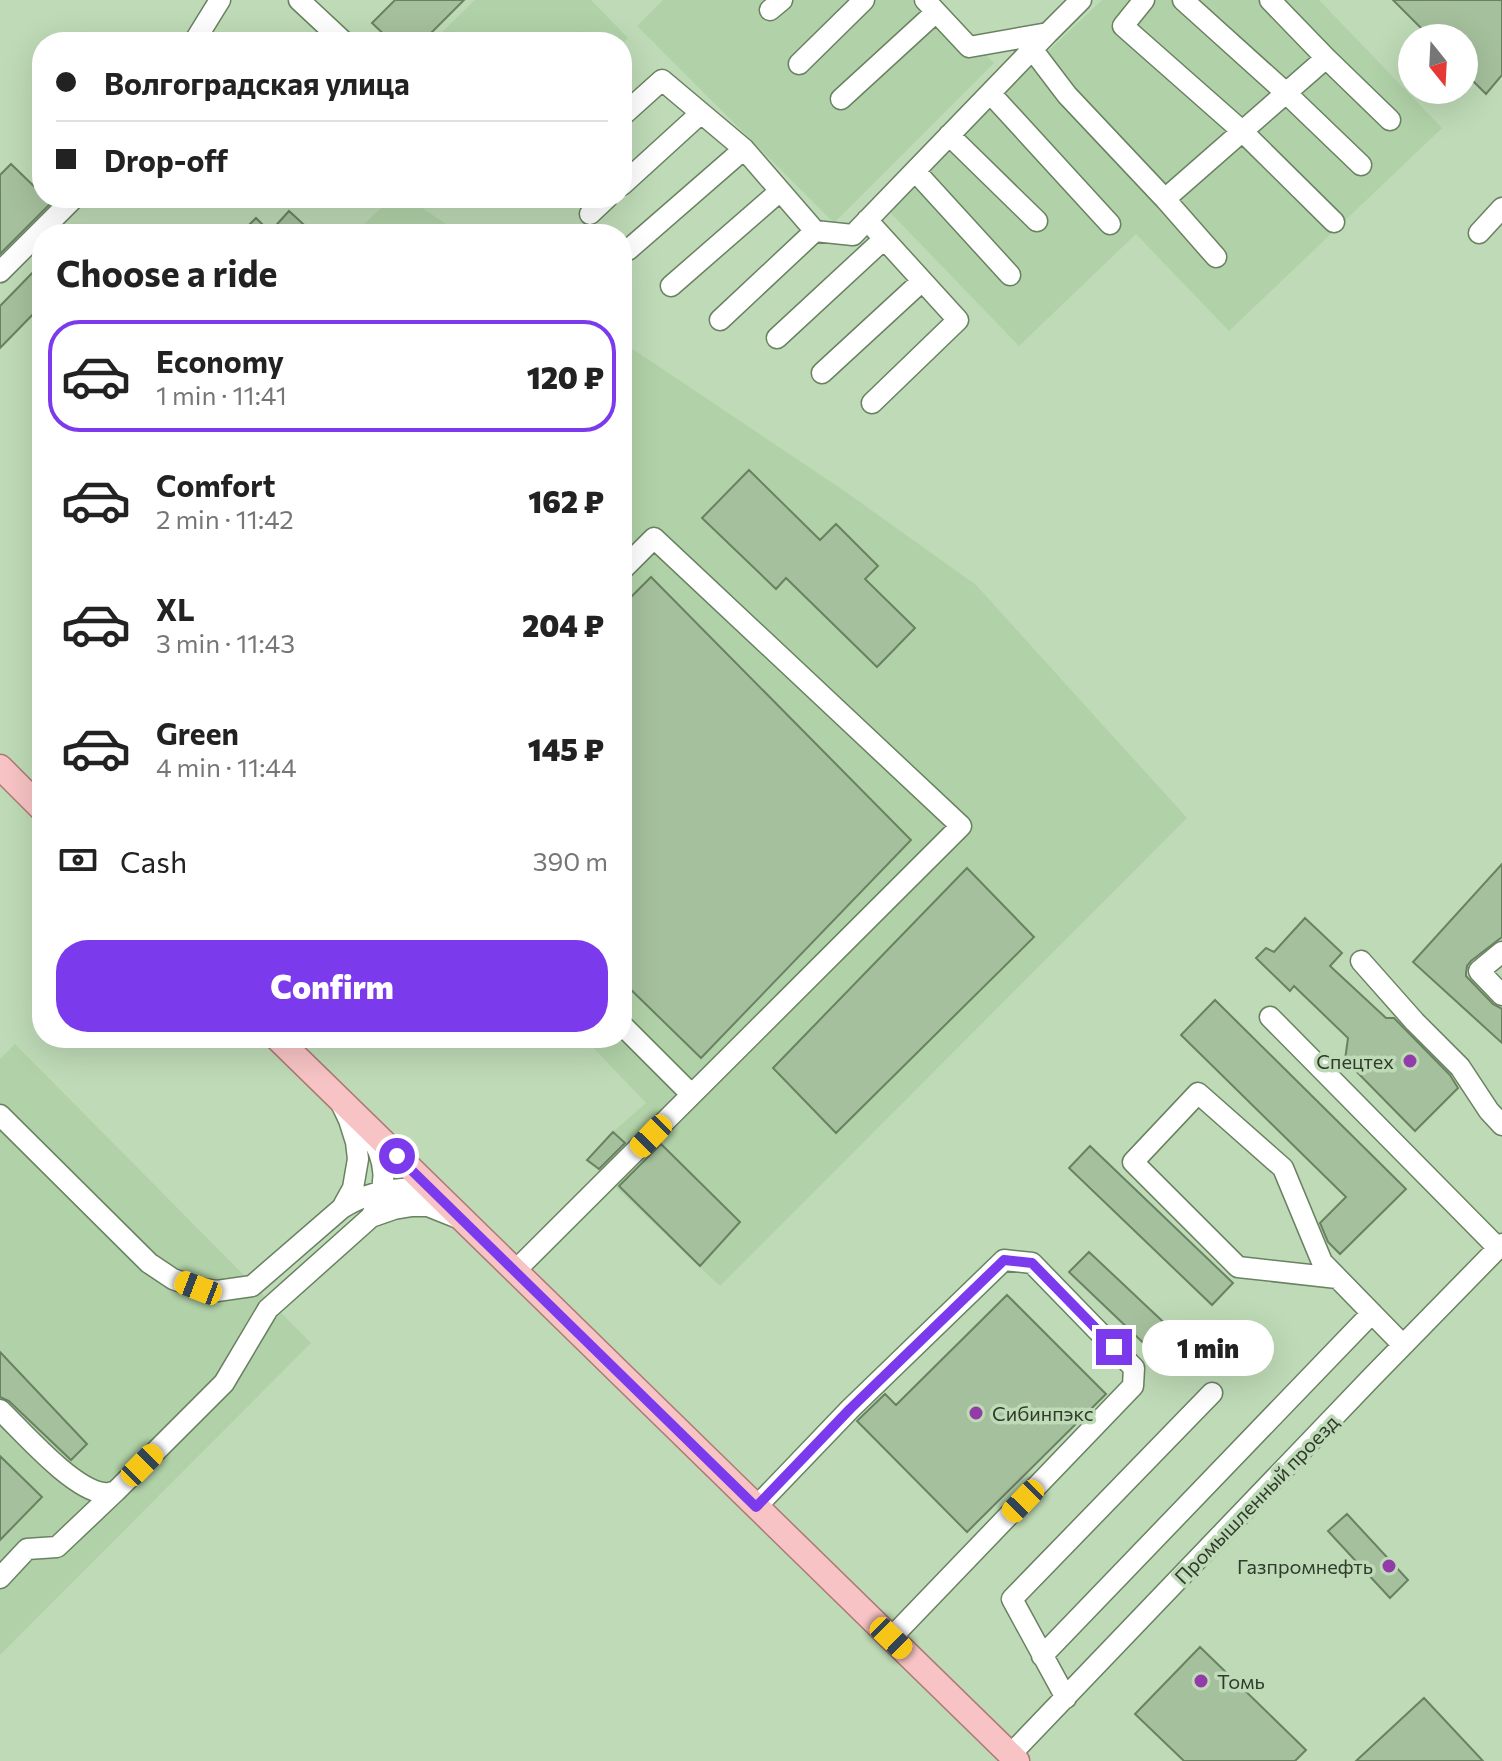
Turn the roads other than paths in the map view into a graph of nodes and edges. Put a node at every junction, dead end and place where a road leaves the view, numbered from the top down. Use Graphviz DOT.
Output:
graph roads {
  1 [pos="220,0"];
  2 [pos="299,0"];
  3 [pos="864,0"];
  4 [pos="1081,0"];
  5 [pos="1144,0"];
  6 [pos="1183,0"];
  7 [pos="1270,0"];
  8 [pos="930,6"];
  9 [pos="200,32"];
  10 [pos="333,32"];
  11 [pos="1048,33"];
  12 [pos="1032,49"];
  13 [pos="1326,58"];
  14 [pos="799,64"];
  15 [pos="990,93"];
  16 [pos="1286,93"];
  17 [pos="841,99"];
  18 [pos="632,107"];
  19 [pos="701,113"];
  20 [pos="1390,120"];
  21 [pos="1242,131"];
  22 [pos="949,135"];
  23 [pos="744,149"];
  24 [pos="1361,165"];
  25 [pos="915,171"];
  26 [pos="632,176"];
  27 [pos="780,191"];
  28 [pos="1165,199"];
  29 [pos="64,208"];
  30 [pos="596,208"];
  31 [pos="1502,208"];
  32 [pos="590,214"];
  33 [pos="867,220"];
  34 [pos="1037,221"];
  35 [pos="1334,222"];
  36 [pos="48,224"];
  37 [pos="1110,224"];
  38 [pos="815,231"];
  39 [pos="1479,233"];
  40 [pos="884,239"];
  41 [pos="32,240"];
  42 [pos="632,247"];
  43 [pos="1216,257"];
  44 [pos="0,272"];
  45 [pos="1010,275"];
  46 [pos="922,281"];
  47 [pos="671,286"];
  48 [pos="720,320"];
  49 [pos="777,338"];
  50 [pos="822,373"];
  51 [pos="872,403"];
  52 [pos="632,560"];
  53 [pos="0,767"];
  54 [pos="32,799"];
  55 [pos="1502,952"];
  56 [pos="1361,961"];
  57 [pos="1502,995"];
  58 [pos="1270,1017"];
  59 [pos="632,1035"];
  60 [pos="287,1048"];
  61 [pos="691,1094"];
  62 [pos="339,1099"];
  63 [pos="0,1115"];
  64 [pos="362,1122"];
  65 [pos="1502,1125"];
  66 [pos="432,1190"];
  67 [pos="383,1192"];
  68 [pos="342,1208"];
  69 [pos="371,1217"];
  70 [pos="463,1220"];
  71 [pos="1500,1246"];
  72 [pos="515,1271"];
  73 [pos="1337,1278"];
  74 [pos="1372,1313"];
  75 [pos="1403,1345"];
  76 [pos="1212,1393"];
  77 [pos="0,1410"];
  78 [pos="116,1491"];
  79 [pos="756,1507"];
  80 [pos="0,1578"];
  81 [pos="891,1638"];
  82 [pos="1042,1656"];
  83 [pos="1066,1698"];
  84 [pos="1014,1758"];
  1 -- 9 [label="lane"];
  2 -- 10 [label="lane"];
  3 -- 14 [label="lane"];
  4 -- 11 [label="lane"];
  5 -- 21 [label="lane"];
  6 -- 16 [label="lane"];
  7 -- 13 [label="lane"];
  8 -- 11 [label="lane"];
  8 -- 17 [label="lane"];
  11 -- 12 [label="lane"];
  12 -- 15 [label="lane"];
  12 -- 28 [label="lane"];
  13 -- 16 [label="lane"];
  13 -- 20 [label="lane"];
  15 -- 22 [label="lane"];
  15 -- 37 [label="lane"];
  16 -- 21 [label="lane"];
  16 -- 24 [label="lane"];
  18 -- 19 [label="lane"];
  19 -- 23 [label="lane"];
  19 -- 26 [label="lane"];
  21 -- 28 [label="lane"];
  21 -- 35 [label="lane"];
  22 -- 25 [label="lane"];
  22 -- 34 [label="lane"];
  23 -- 27 [label="lane"];
  23 -- 42 [label="lane"];
  25 -- 33 [label="lane"];
  25 -- 45 [label="lane"];
  27 -- 38 [label="lane"];
  27 -- 47 [label="lane"];
  28 -- 43 [label="lane"];
  29 -- 36 [label="lane"];
  30 -- 32 [label="lane"];
  31 -- 39 [label="lane"];
  33 -- 38 [label="lane"];
  33 -- 40 [label="lane"];
  38 -- 48 [label="lane"];
  40 -- 46 [label="lane"];
  40 -- 49 [label="lane"];
  41 -- 44 [label="lane"];
  46 -- 50 [label="lane"];
  46 -- 51 [label="lane"];
  52 -- 61 [label="lane"];
  53 -- 54 [label="main road"];
  55 -- 57 [label="lane"];
  56 -- 65 [label="lane"];
  58 -- 71 [label="lane"];
  59 -- 61 [label="lane"];
  60 -- 62 [label="main road"];
  61 -- 72 [label="lane"];
  62 -- 64 [label="main road"];
  62 -- 68 [label="lane"];
  63 -- 68 [label="lane"];
  64 -- 66 [label="main road"];
  64 -- 67 [label="lane"];
  66 -- 67 [label="lane"];
  66 -- 70 [label="main road"];
  67 -- 68 [label="lane"];
  67 -- 69 [label="lane"];
  69 -- 70 [label="lane"];
  69 -- 78 [label="lane"];
  70 -- 72 [label="main road"];
  71 -- 75 [label="lane, Промышленный проезд"];
  72 -- 79 [label="main road"];
  73 -- 73 [label="lane"];
  73 -- 74 [label="lane"];
  74 -- 75 [label="lane"];
  74 -- 82 [label="lane"];
  75 -- 83 [label="lane, Промышленный проезд"];
  76 -- 82 [label="lane"];
  77 -- 78 [label="lane"];
  78 -- 80 [label="lane"];
  79 -- 81 [label="main road"];
  79 -- 81 [label="lane"];
  81 -- 84 [label="main road"];
  82 -- 83 [label="lane"];
  83 -- 84 [label="lane, Промышленный проезд"];
}
